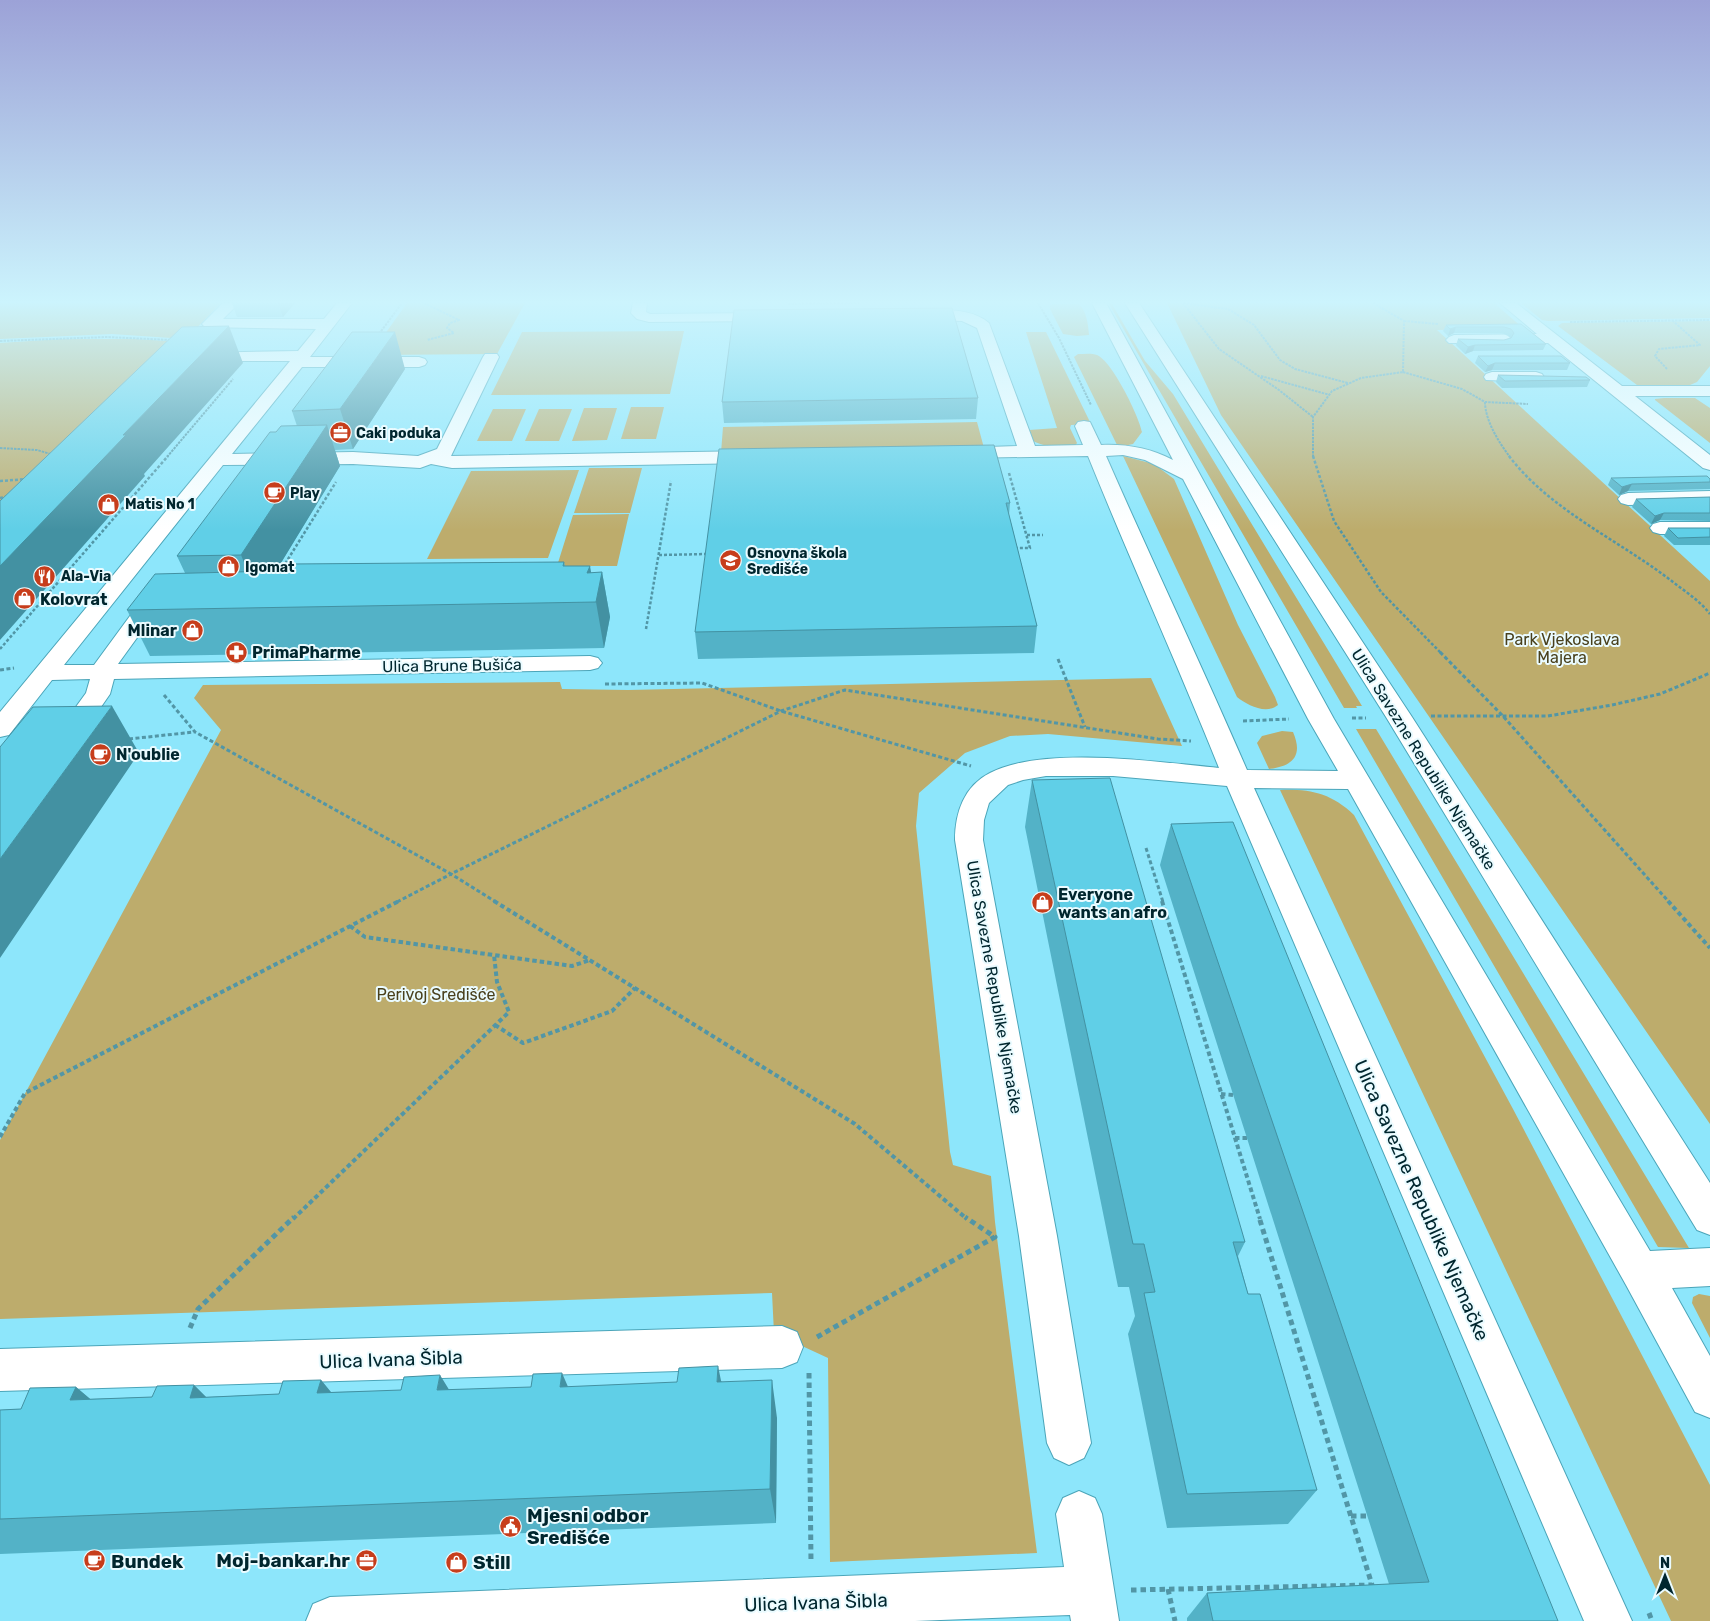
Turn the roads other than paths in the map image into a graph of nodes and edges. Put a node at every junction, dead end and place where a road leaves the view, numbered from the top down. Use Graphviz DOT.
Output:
graph roads {
  1 [pos="284,379"];
  2 [pos="480,379"];
  3 [pos="1002,379"];
  4 [pos="1139,379"];
  5 [pos="1182,379"];
  6 [pos="1193,379"];
  7 [pos="1602,379"];
  8 [pos="1710,391"];
  9 [pos="1619,392"];
  10 [pos="1202,408"];
  11 [pos="1161,421"];
  12 [pos="1084,426"];
  13 [pos="1123,450"];
  14 [pos="1095,451"];
  15 [pos="1028,452"];
  16 [pos="939,453"];
  17 [pos="773,456"];
  18 [pos="431,459"];
  19 [pos="218,460"];
  20 [pos="1710,464"];
  21 [pos="1190,475"];
  22 [pos="1710,497"];
  23 [pos="1628,499"];
  24 [pos="1660,528"];
  25 [pos="1710,528"];
  26 [pos="101,603"];
  27 [pos="590,663"];
  28 [pos="105,672"];
  29 [pos="44,673"];
  30 [pos="1,727"];
  31 [pos="63,742"];
  32 [pos="1237,778"];
  33 [pos="1357,780"];
  34 [pos="1710,1217"];
  35 [pos="1710,1267"];
  36 [pos="1640,1271"];
  37 [pos="800,1353"];
  38 [pos="0,1370"];
  39 [pos="1710,1398"];
  40 [pos="1069,1443"];
  41 [pos="1080,1514"];
  42 [pos="1093,1606"];
  43 [pos="330,1621"];
  44 [pos="1608,1621"];
  1 -- 19 [label="street"];
  2 -- 18 [label="street"];
  3 -- 15 [label="street"];
  4 -- 11 [label="street"];
  5 -- 10 [label="street, Ulica Savezne Republike Njemačke"];
  6 -- 10 [label="street"];
  7 -- 9 [label="street"];
  8 -- 9 [label="street"];
  9 -- 20 [label="street"];
  10 -- 34 [label="street, Ulica Savezne Republike Njemačke"];
  11 -- 13 [label="street"];
  11 -- 21 [label="street"];
  12 -- 14 [label="street, Ulica Savezne Republike Njemačke"];
  13 -- 14 [label="street"];
  13 -- 21 [label="street"];
  14 -- 15 [label="street"];
  14 -- 32 [label="street, Ulica Savezne Republike Njemačke"];
  15 -- 16 [label="street"];
  17 -- 18 [label="street"];
  18 -- 19 [label="street"];
  19 -- 26 [label="street"];
  21 -- 33 [label="street"];
  22 -- 23 [label="street"];
  24 -- 25 [label="street"];
  26 -- 28 [label="street"];
  26 -- 29 [label="street"];
  27 -- 28 [label="street, Ulica Brune Bušića"];
  28 -- 29 [label="street, Ulica Brune Bušića"];
  28 -- 31 [label="street"];
  29 -- 30 [label="street"];
  32 -- 33 [label="street, Ulica Savezne Republike Njemačke"];
  32 -- 40 [label="street, Ulica Savezne Republike Njemačke"];
  32 -- 44 [label="street, Ulica Savezne Republike Njemačke"];
  33 -- 36 [label="street"];
  35 -- 36 [label="street"];
  36 -- 39 [label="street"];
  37 -- 38 [label="street, Ulica Ivana Šibla"];
  41 -- 42 [label="street"];
  42 -- 43 [label="street, Ulica Ivana Šibla"];
}
